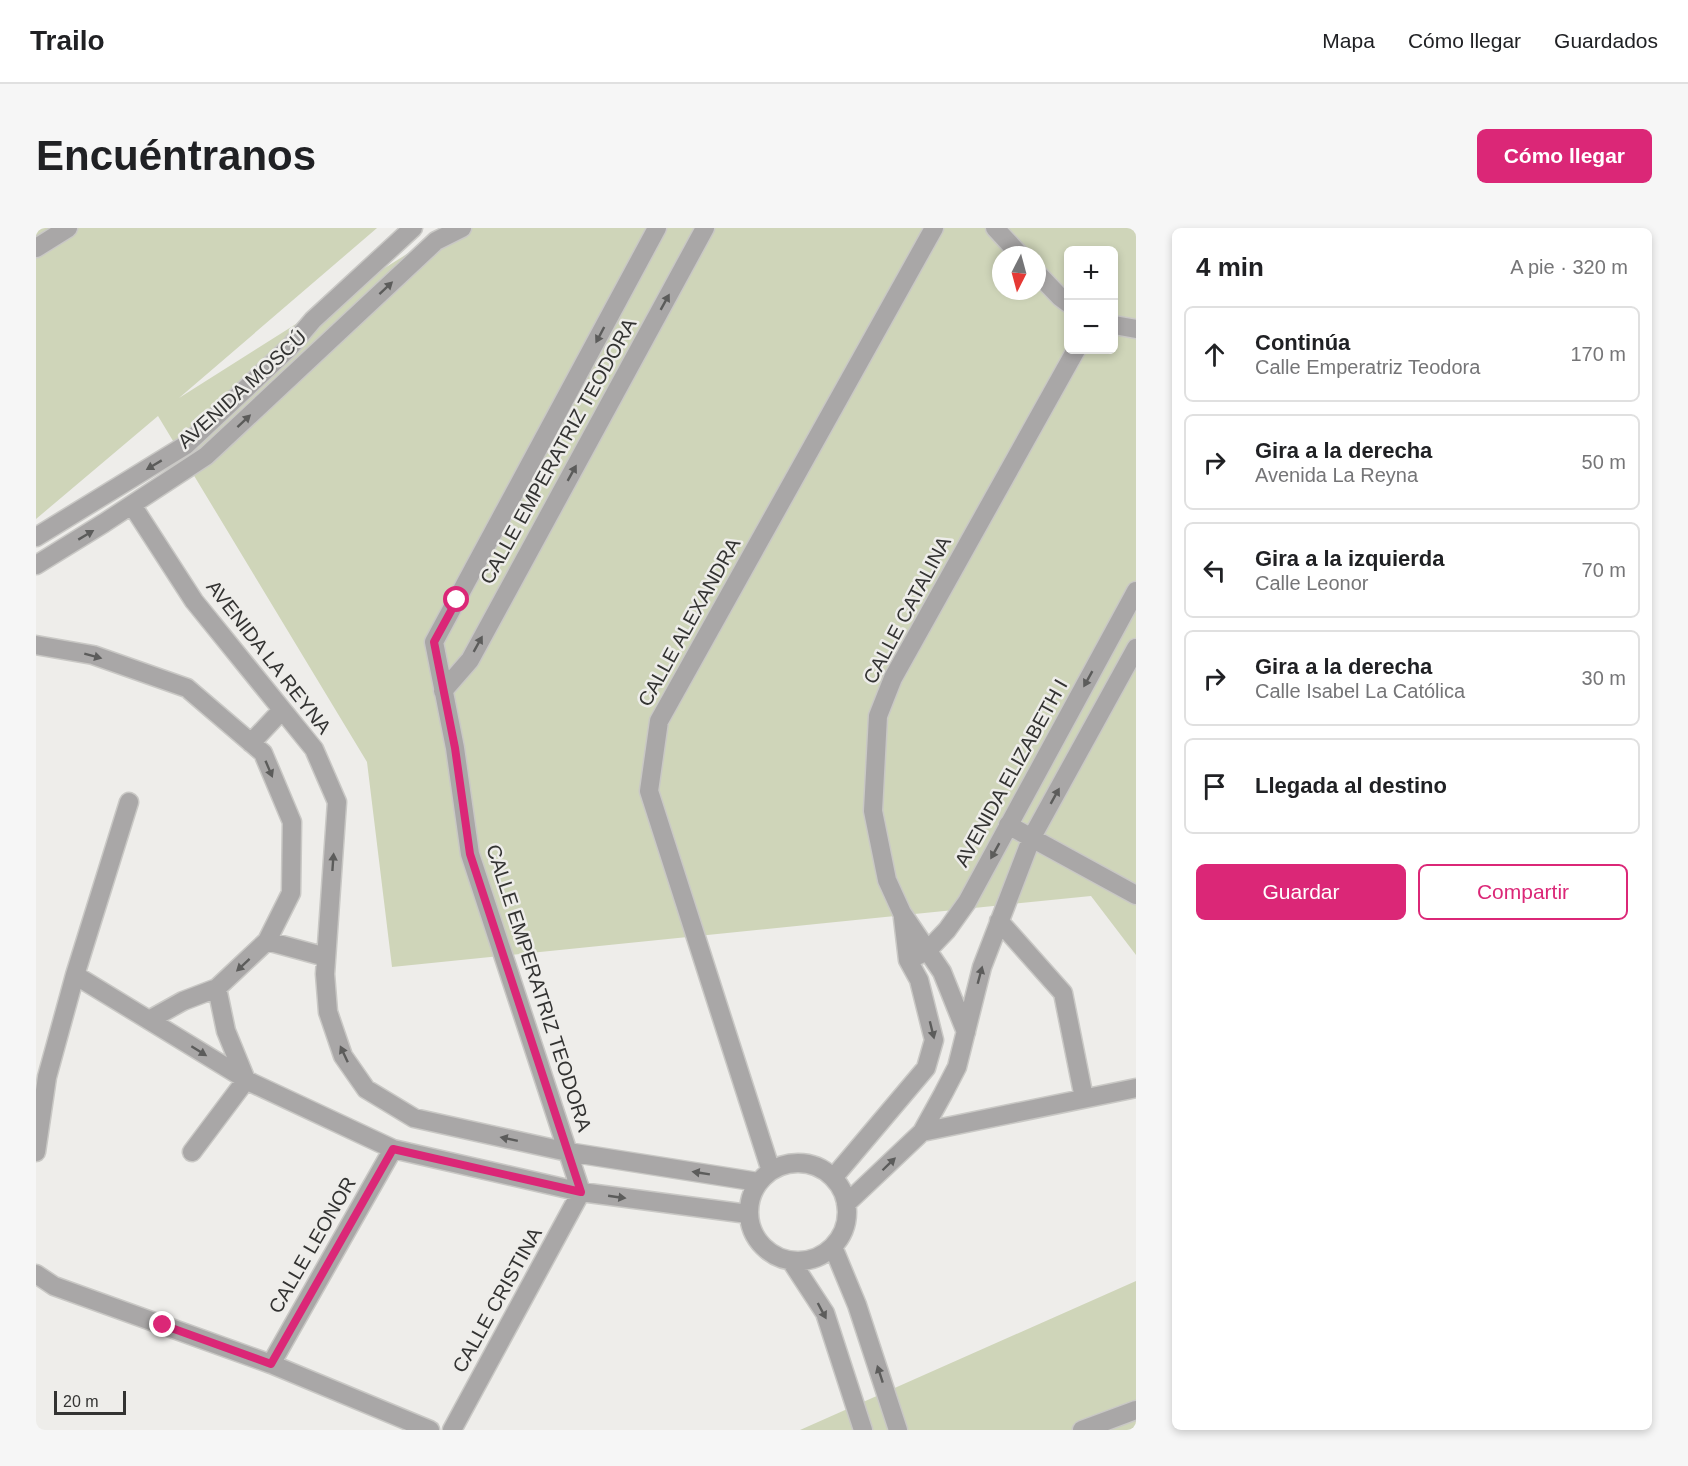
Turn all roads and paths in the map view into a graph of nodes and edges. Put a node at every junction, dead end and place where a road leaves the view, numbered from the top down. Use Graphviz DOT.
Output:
graph roads {
  1 [pos="68,228"];
  2 [pos="413,228"];
  3 [pos="462,228"];
  4 [pos="657,228"];
  5 [pos="705,228"];
  6 [pos="934,228"];
  7 [pos="995,228"];
  8 [pos="430,235"];
  9 [pos="1012,246"];
  10 [pos="36,248"];
  11 [pos="1046,282"];
  12 [pos="1064,300"];
  13 [pos="1118,326"];
  14 [pos="1136,329"];
  15 [pos="290,346"];
  16 [pos="1074,354"];
  17 [pos="306,362"];
  18 [pos="132,505"];
  19 [pos="36,537"];
  20 [pos="36,565"];
  21 [pos="1136,591"];
  22 [pos="36,645"];
  23 [pos="1136,648"];
  24 [pos="1104,649"];
  25 [pos="1127,665"];
  26 [pos="443,691"];
  27 [pos="282,710"];
  28 [pos="251,743"];
  29 [pos="129,802"];
  30 [pos="1008,825"];
  31 [pos="1032,837"];
  32 [pos="1136,895"];
  33 [pos="903,913"];
  34 [pos="999,921"];
  35 [pos="267,941"];
  36 [pos="927,951"];
  37 [pos="326,957"];
  38 [pos="908,960"];
  39 [pos="75,975"];
  40 [pos="217,988"];
  41 [pos="149,1020"];
  42 [pos="966,1032"];
  43 [pos="246,1080"];
  44 [pos="1136,1088"];
  45 [pos="1084,1098"];
  46 [pos="922,1132"];
  47 [pos="393,1149"];
  48 [pos="36,1152"];
  49 [pos="192,1152"];
  50 [pos="568,1152"];
  51 [pos="765,1177"];
  52 [pos="832,1178"];
  53 [pos="581,1192"];
  54 [pos="846,1204"];
  55 [pos="748,1215"];
  56 [pos="833,1247"];
  57 [pos="791,1261"];
  58 [pos="36,1274"];
  59 [pos="271,1364"];
  60 [pos="1136,1410"];
  61 [pos="430,1430"];
  62 [pos="452,1430"];
  63 [pos="863,1430"];
  64 [pos="898,1430"];
  65 [pos="1082,1430"];
  1 -- 10 [label="street"];
  2 -- 15 [label="street, AVENIDA MOSCÚ"];
  3 -- 8 [label="street, AVENIDA MOSCÚ"];
  4 -- 26 [label="street, CALLE EMPERATRIZ TEODORA, one-way"];
  26 -- 5 [label="street, CALLE EMPERATRIZ TEODORA, one-way"];
  6 -- 51 [label="street, CALLE ALEXANDRA"];
  7 -- 9 [label="street"];
  17 -- 8 [label="street, AVENIDA MOSCÚ, one-way"];
  11 -- 12 [label="street"];
  13 -- 14 [label="street"];
  15 -- 17 [label="street"];
  15 -- 19 [label="street, AVENIDA MOSCÚ, one-way"];
  16 -- 33 [label="street, CALLE CATALINA"];
  18 -- 17 [label="street, AVENIDA MOSCÚ, one-way"];
  20 -- 18 [label="street, AVENIDA MOSCÚ, one-way"];
  18 -- 27 [label="street, AVENIDA LA REYNA"];
  21 -- 24 [label="street, AVENIDA ELIZABETH I"];
  22 -- 28 [label="street, one-way"];
  23 -- 25 [label="street"];
  24 -- 25 [label="street"];
  24 -- 30 [label="street, AVENIDA ELIZABETH I, one-way"];
  31 -- 25 [label="street, one-way"];
  26 -- 50 [label="street, CALLE EMPERATRIZ TEODORA"];
  27 -- 28 [label="street"];
  37 -- 27 [label="street, AVENIDA LA REYNA, one-way"];
  28 -- 35 [label="street, one-way"];
  29 -- 39 [label="street"];
  30 -- 31 [label="street"];
  30 -- 36 [label="street, AVENIDA ELIZABETH I, one-way"];
  31 -- 32 [label="street"];
  31 -- 34 [label="street"];
  33 -- 36 [label="street, CALLE CATALINA"];
  33 -- 38 [label="street, CALLE CATALINA"];
  42 -- 34 [label="street, one-way"];
  34 -- 45 [label="street"];
  35 -- 37 [label="street"];
  35 -- 40 [label="street, one-way"];
  36 -- 38 [label="street, AVENIDA ELIZABETH I"];
  36 -- 42 [label="street, CALLE CATALINA"];
  50 -- 37 [label="street, AVENIDA LA REYNA, one-way"];
  38 -- 52 [label="street, CALLE CATALINA, one-way"];
  39 -- 41 [label="street"];
  39 -- 48 [label="street"];
  40 -- 41 [label="street"];
  40 -- 43 [label="street"];
  41 -- 43 [label="street, one-way"];
  42 -- 46 [label="street"];
  43 -- 47 [label="street"];
  43 -- 49 [label="street"];
  44 -- 45 [label="street"];
  45 -- 46 [label="street"];
  54 -- 46 [label="street, one-way"];
  47 -- 53 [label="street"];
  47 -- 59 [label="street, CALLE LEONOR"];
  51 -- 50 [label="street, AVENIDA LA REYNA, one-way"];
  50 -- 53 [label="street, CALLE EMPERATRIZ TEODORA"];
  51 -- 52 [label="street"];
  51 -- 55 [label="street"];
  52 -- 54 [label="street"];
  53 -- 55 [label="street, one-way"];
  53 -- 62 [label="street, CALLE CRISTINA"];
  54 -- 56 [label="street"];
  55 -- 57 [label="street"];
  56 -- 57 [label="street"];
  64 -- 56 [label="street, one-way"];
  57 -- 63 [label="street, one-way"];
  58 -- 59 [label="street"];
  59 -- 61 [label="street"];
  60 -- 65 [label="street"];
}
